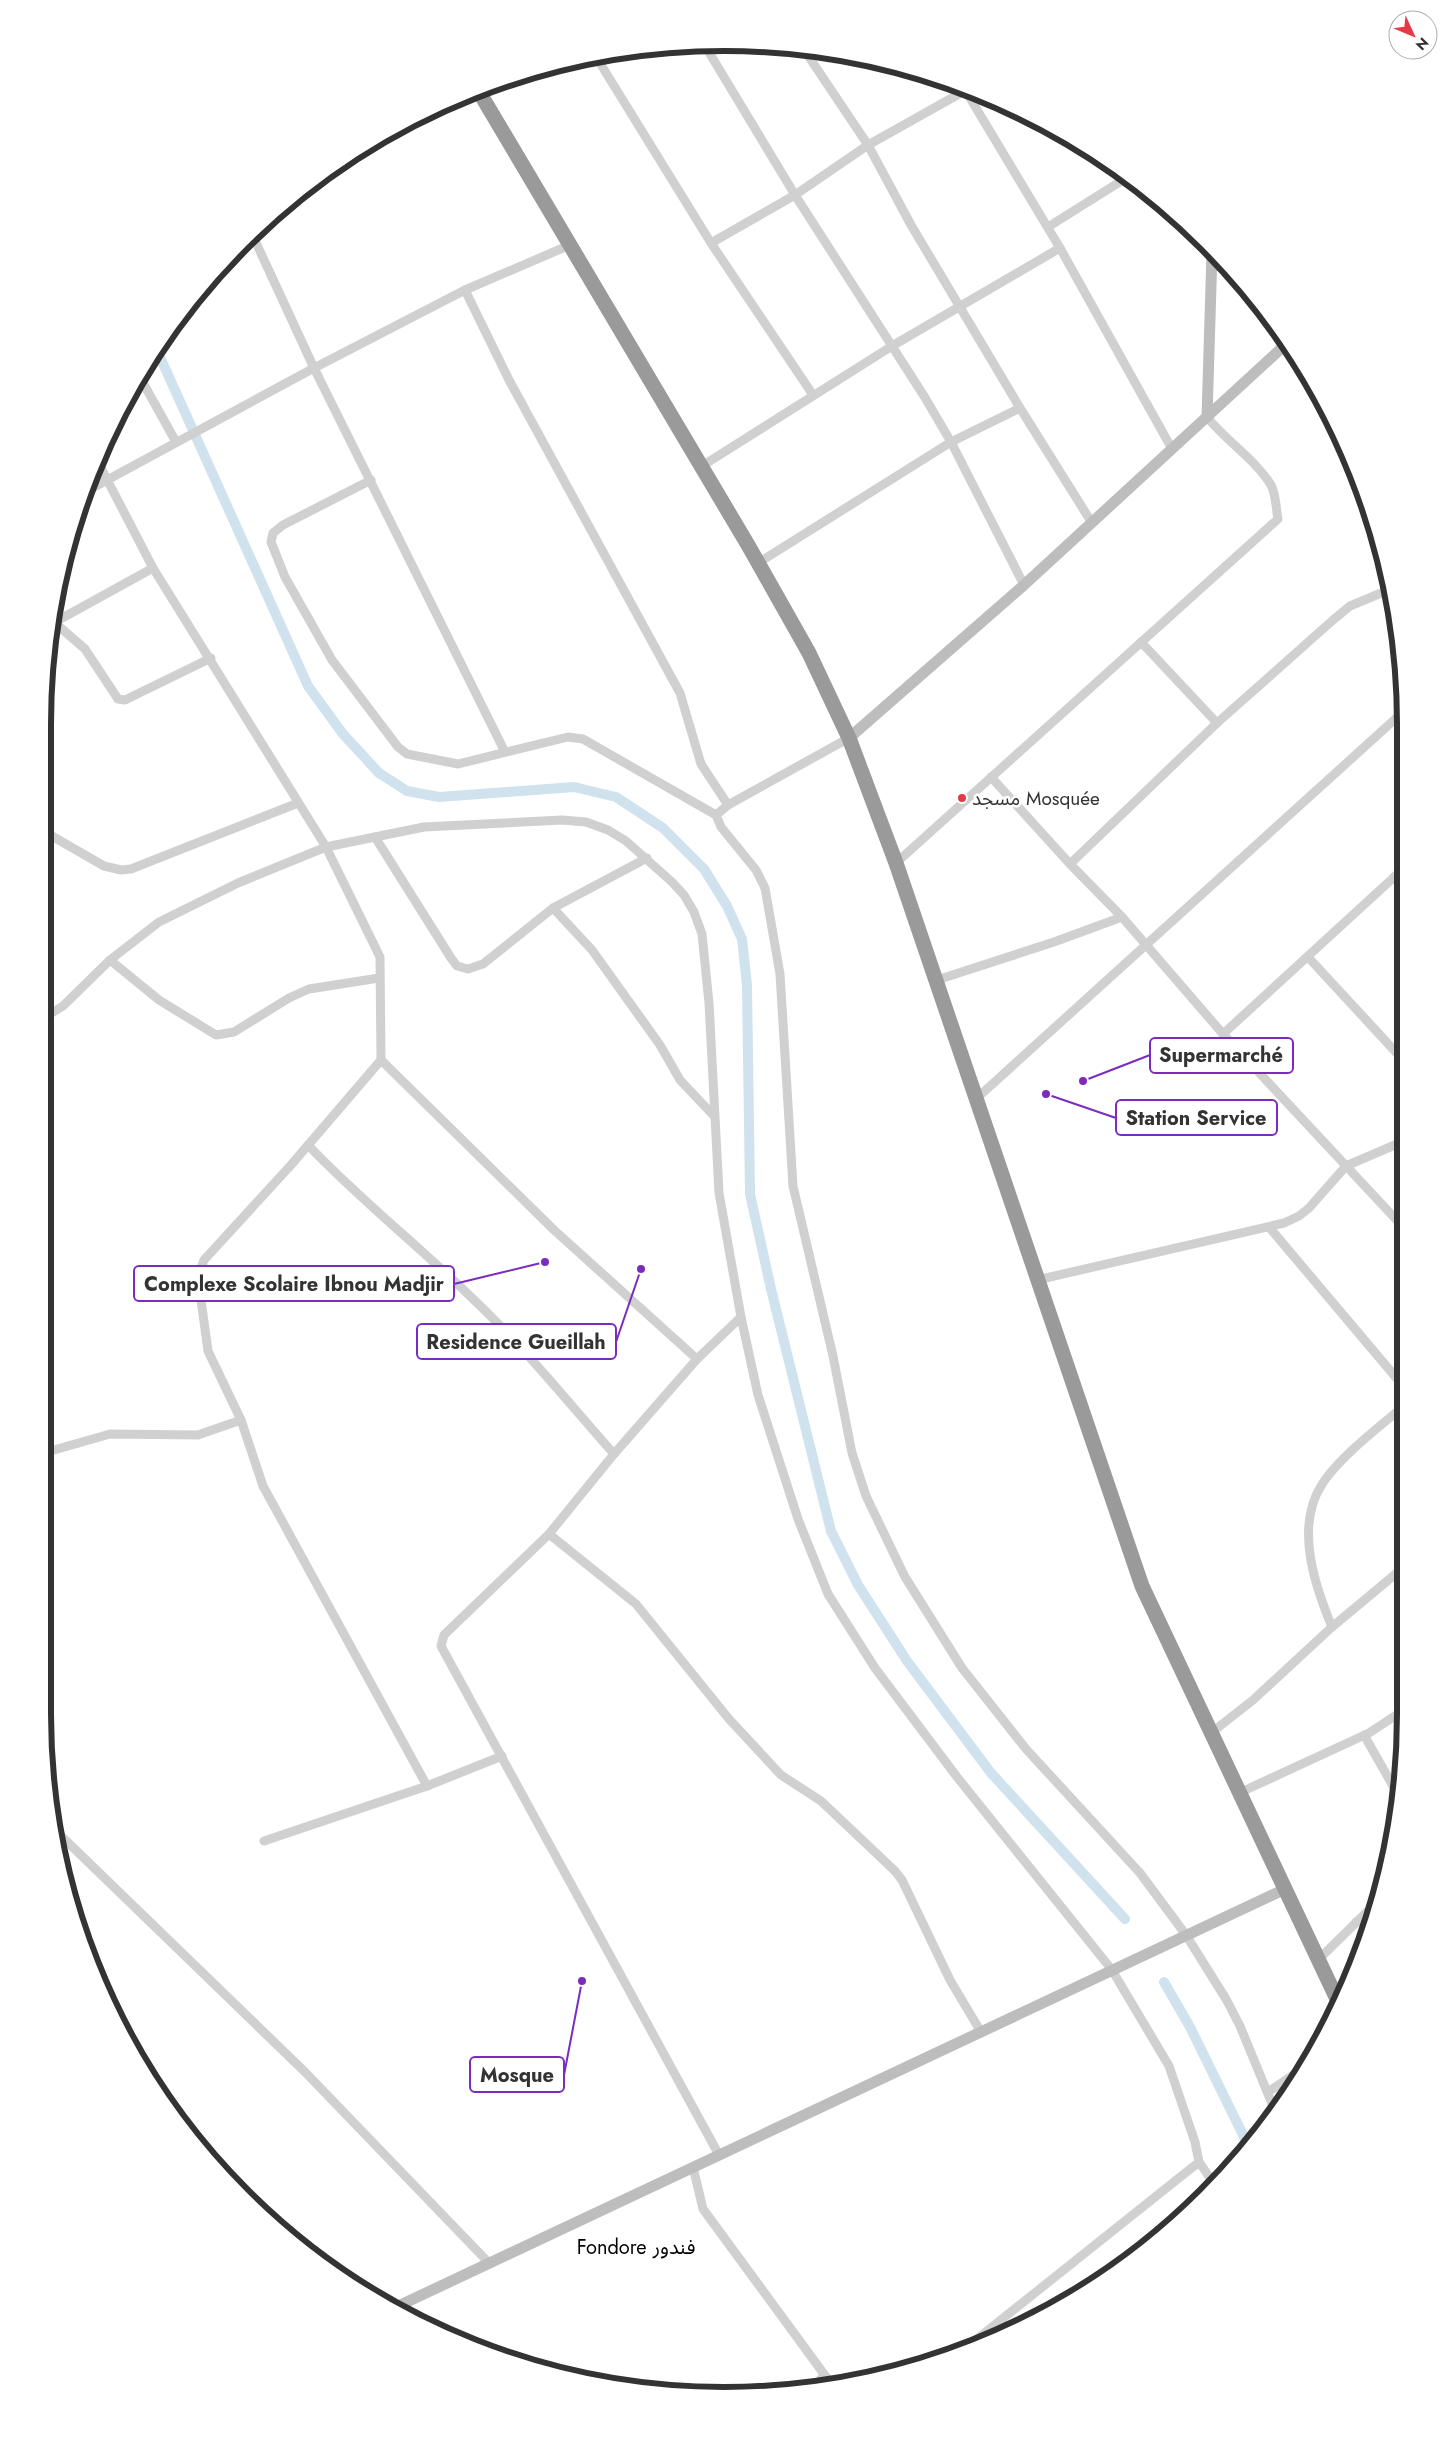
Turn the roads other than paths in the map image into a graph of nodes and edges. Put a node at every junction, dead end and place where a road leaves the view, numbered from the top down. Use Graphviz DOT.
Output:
graph roads {
  1 [pos="709,52"];
  2 [pos="809,57"];
  3 [pos="600,63"];
  4 [pos="958,94"];
  5 [pos="482,97"];
  6 [pos="972,99"];
  7 [pos="868,145"];
  8 [pos="1121,181"];
  9 [pos="795,195"];
  10 [pos="1048,227"];
  11 [pos="255,241"];
  12 [pos="711,243"];
  13 [pos="570,245"];
  14 [pos="1060,248"];
  15 [pos="1212,261"];
  16 [pos="465,290"];
  17 [pos="961,307"];
  18 [pos="892,346"];
  19 [pos="1282,348"];
  20 [pos="314,368"];
  21 [pos="143,385"];
  22 [pos="813,395"];
  23 [pos="1020,408"];
  24 [pos="1207,416"];
  25 [pos="176,442"];
  26 [pos="951,442"];
  27 [pos="1172,449"];
  28 [pos="702,466"];
  29 [pos="101,468"];
  30 [pos="108,480"];
  31 [pos="371,480"];
  32 [pos="95,487"];
  33 [pos="1092,523"];
  34 [pos="758,562"];
  35 [pos="153,568"];
  36 [pos="1024,585"];
  37 [pos="1384,592"];
  38 [pos="60,619"];
  39 [pos="59,625"];
  40 [pos="1141,642"];
  41 [pos="211,658"];
  42 [pos="1397,718"];
  43 [pos="1217,723"];
  44 [pos="848,738"];
  45 [pos="505,752"];
  46 [pos="991,777"];
  47 [pos="298,803"];
  48 [pos="728,805"];
  49 [pos="716,815"];
  50 [pos="51,835"];
  51 [pos="375,837"];
  52 [pos="326,847"];
  53 [pos="647,858"];
  54 [pos="896,863"];
  55 [pos="1070,864"];
  56 [pos="1397,874"];
  57 [pos="1394,877"];
  58 [pos="1397,880"];
  59 [pos="553,908"];
  60 [pos="1122,917"];
  61 [pos="1146,944"];
  62 [pos="1308,957"];
  63 [pos="110,960"];
  64 [pos="379,978"];
  65 [pos="937,980"];
  66 [pos="51,1013"];
  67 [pos="1223,1034"];
  68 [pos="1397,1053"];
  69 [pos="381,1060"];
  70 [pos="977,1098"];
  71 [pos="714,1116"];
  72 [pos="1397,1144"];
  73 [pos="308,1145"];
  74 [pos="1346,1166"];
  75 [pos="1397,1221"];
  76 [pos="1269,1227"];
  77 [pos="1037,1280"];
  78 [pos="741,1317"];
  79 [pos="697,1359"];
  80 [pos="1397,1379"];
  81 [pos="1397,1412"];
  82 [pos="241,1420"];
  83 [pos="51,1451"];
  84 [pos="614,1454"];
  85 [pos="549,1534"];
  86 [pos="1397,1573"];
  87 [pos="1332,1627"];
  88 [pos="1397,1714"];
  89 [pos="1211,1733"];
  90 [pos="1364,1735"];
  91 [pos="502,1756"];
  92 [pos="1393,1785"];
  93 [pos="428,1786"];
  94 [pos="1240,1793"];
  95 [pos="63,1839"];
  96 [pos="264,1841"];
  97 [pos="1285,1889"];
  98 [pos="1367,1912"];
  99 [pos="1364,1921"];
  100 [pos="1356,1922"];
  101 [pos="1186,1935"];
  102 [pos="1320,1958"];
  103 [pos="1112,1970"];
  104 [pos="1335,1994"];
  105 [pos="981,2032"];
  106 [pos="1290,2077"];
  107 [pos="1268,2092"];
  108 [pos="1272,2103"];
  109 [pos="719,2155"];
  110 [pos="1199,2162"];
  111 [pos="693,2167"];
  112 [pos="1211,2179"];
  113 [pos="489,2263"];
  114 [pos="402,2304"];
  115 [pos="983,2335"];
  116 [pos="824,2375"];
  117 [pos="827,2379"];
  118 [pos="820,2380"];
  1 -- 9 [label="street"];
  2 -- 7 [label="street"];
  3 -- 12 [label="street"];
  4 -- 7 [label="street"];
  5 -- 13 [label="highway"];
  6 -- 10 [label="street"];
  7 -- 9 [label="street"];
  7 -- 17 [label="street"];
  8 -- 10 [label="street"];
  9 -- 12 [label="street"];
  9 -- 18 [label="street"];
  10 -- 14 [label="street"];
  11 -- 20 [label="street"];
  12 -- 22 [label="street"];
  13 -- 16 [label="street"];
  13 -- 28 [label="highway"];
  14 -- 17 [label="street"];
  14 -- 27 [label="street"];
  15 -- 24 [label="main road"];
  16 -- 20 [label="street"];
  16 -- 48 [label="street"];
  17 -- 18 [label="street"];
  17 -- 23 [label="street"];
  18 -- 22 [label="street"];
  18 -- 26 [label="street"];
  19 -- 24 [label="main road"];
  20 -- 25 [label="street"];
  20 -- 31 [label="street"];
  21 -- 25 [label="street"];
  22 -- 28 [label="street"];
  23 -- 26 [label="street"];
  23 -- 33 [label="street"];
  24 -- 27 [label="main road"];
  24 -- 40 [label="street"];
  25 -- 30 [label="street"];
  26 -- 34 [label="street"];
  26 -- 36 [label="street"];
  27 -- 33 [label="main road"];
  28 -- 34 [label="highway"];
  29 -- 30 [label="street"];
  30 -- 32 [label="street"];
  30 -- 35 [label="street"];
  31 -- 45 [label="street"];
  31 -- 45 [label="street"];
  33 -- 36 [label="main road"];
  34 -- 44 [label="highway"];
  35 -- 38 [label="street"];
  35 -- 41 [label="street"];
  36 -- 44 [label="main road"];
  37 -- 43 [label="street"];
  39 -- 41 [label="street"];
  40 -- 43 [label="street"];
  40 -- 46 [label="street"];
  41 -- 47 [label="street"];
  42 -- 61 [label="street"];
  43 -- 55 [label="street"];
  44 -- 48 [label="street"];
  44 -- 54 [label="highway"];
  45 -- 49 [label="street"];
  46 -- 54 [label="street"];
  46 -- 55 [label="street"];
  47 -- 50 [label="street"];
  47 -- 52 [label="street"];
  48 -- 49 [label="street"];
  49 -- 101 [label="street"];
  51 -- 52 [label="street"];
  51 -- 53 [label="street"];
  51 -- 59 [label="street"];
  52 -- 63 [label="street"];
  52 -- 64 [label="street"];
  53 -- 59 [label="street"];
  53 -- 71 [label="street"];
  54 -- 65 [label="highway"];
  55 -- 60 [label="street"];
  56 -- 57 [label="street"];
  57 -- 58 [label="street"];
  57 -- 62 [label="street"];
  59 -- 71 [label="street"];
  60 -- 61 [label="street"];
  60 -- 65 [label="street"];
  61 -- 67 [label="street"];
  61 -- 70 [label="street"];
  62 -- 67 [label="street"];
  62 -- 68 [label="street"];
  63 -- 64 [label="street"];
  63 -- 66 [label="street"];
  64 -- 69 [label="street"];
  65 -- 70 [label="highway"];
  67 -- 74 [label="street"];
  69 -- 73 [label="street"];
  69 -- 79 [label="street"];
  70 -- 77 [label="highway"];
  71 -- 78 [label="street"];
  72 -- 74 [label="street"];
  73 -- 82 [label="street"];
  73 -- 84 [label="street"];
  74 -- 75 [label="street"];
  74 -- 76 [label="street"];
  76 -- 77 [label="street"];
  76 -- 80 [label="street"];
  77 -- 89 [label="highway"];
  78 -- 79 [label="street"];
  78 -- 103 [label="street"];
  79 -- 84 [label="street"];
  81 -- 87 [label="street"];
  82 -- 83 [label="street"];
  82 -- 93 [label="street"];
  84 -- 85 [label="street"];
  85 -- 91 [label="street"];
  85 -- 105 [label="street"];
  86 -- 87 [label="street"];
  87 -- 89 [label="street"];
  88 -- 90 [label="street"];
  89 -- 94 [label="highway"];
  90 -- 92 [label="street"];
  90 -- 94 [label="street"];
  91 -- 93 [label="street"];
  91 -- 109 [label="street"];
  93 -- 96 [label="street"];
  94 -- 97 [label="highway"];
  95 -- 113 [label="street"];
  97 -- 101 [label="main road"];
  97 -- 102 [label="highway"];
  98 -- 100 [label="street"];
  99 -- 100 [label="street"];
  100 -- 102 [label="street"];
  101 -- 103 [label="main road"];
  101 -- 107 [label="street"];
  102 -- 104 [label="highway"];
  103 -- 105 [label="main road"];
  103 -- 110 [label="street"];
  105 -- 109 [label="main road"];
  106 -- 107 [label="street"];
  107 -- 108 [label="street"];
  109 -- 111 [label="main road"];
  110 -- 112 [label="street"];
  110 -- 115 [label="street"];
  111 -- 113 [label="main road"];
  111 -- 116 [label="street"];
  113 -- 114 [label="main road"];
  116 -- 117 [label="street"];
  116 -- 118 [label="street"];
}
